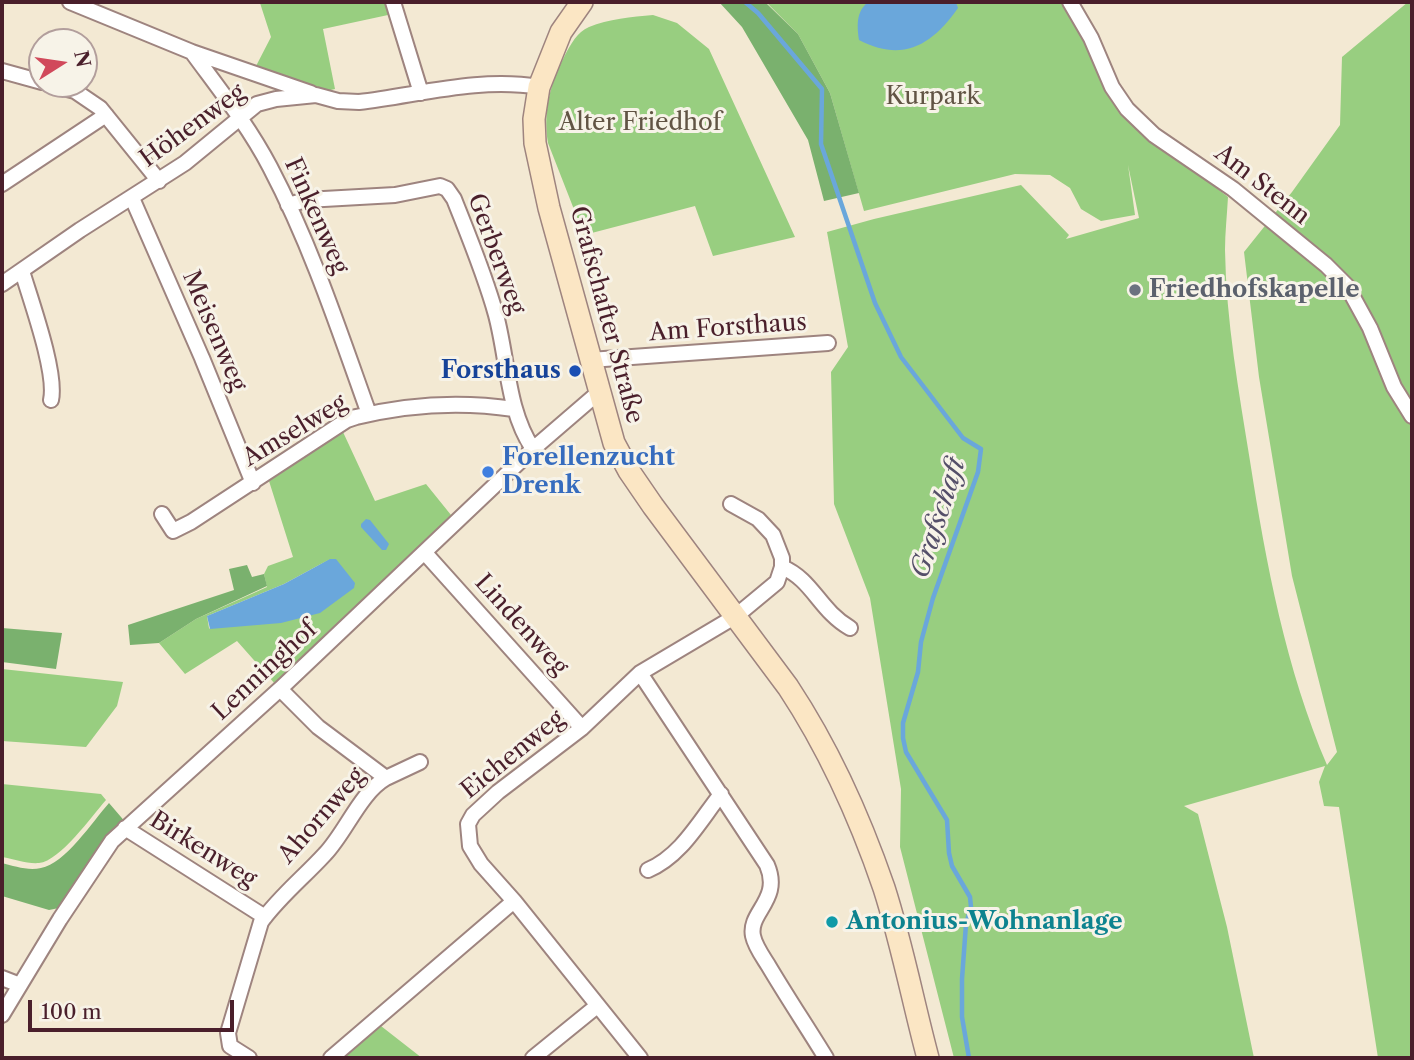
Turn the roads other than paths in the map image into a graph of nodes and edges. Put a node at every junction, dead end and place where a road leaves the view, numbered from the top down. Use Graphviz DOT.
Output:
graph roads {
  1 [pos="70,2"];
  2 [pos="393,2"];
  3 [pos="582,2"];
  4 [pos="1070,2"];
  5 [pos="192,52"];
  6 [pos="2,71"];
  7 [pos="28,78"];
  8 [pos="539,87"];
  9 [pos="421,93"];
  10 [pos="316,95"];
  11 [pos="87,98"];
  12 [pos="106,115"];
  13 [pos="240,117"];
  14 [pos="159,181"];
  15 [pos="2,184"];
  16 [pos="132,198"];
  17 [pos="288,205"];
  18 [pos="22,271"];
  19 [pos="2,284"];
  20 [pos="828,344"];
  21 [pos="590,360"];
  22 [pos="598,393"];
  23 [pos="51,400"];
  24 [pos="514,409"];
  25 [pos="369,414"];
  26 [pos="1412,416"];
  27 [pos="533,449"];
  28 [pos="253,483"];
  29 [pos="731,504"];
  30 [pos="162,514"];
  31 [pos="425,553"];
  32 [pos="782,567"];
  33 [pos="736,616"];
  34 [pos="850,628"];
  35 [pos="640,673"];
  36 [pos="280,689"];
  37 [pos="582,728"];
  38 [pos="420,762"];
  39 [pos="386,778"];
  40 [pos="720,794"];
  41 [pos="125,828"];
  42 [pos="648,870"];
  43 [pos="514,901"];
  44 [pos="265,916"];
  45 [pos="2,978"];
  46 [pos="20,985"];
  47 [pos="597,1006"];
  48 [pos="2,1015"];
  49 [pos="249,1058"];
  50 [pos="331,1058"];
  51 [pos="533,1058"];
  52 [pos="640,1058"];
  53 [pos="826,1058"];
  54 [pos="928,1058"];
  1 -- 5 [label="street"];
  2 -- 9 [label="street"];
  3 -- 8 [label="street, Grafschafter Straße"];
  4 -- 26 [label="street, Am Stenn"];
  5 -- 10 [label="street"];
  5 -- 13 [label="street, Finkenweg"];
  6 -- 7 [label="street"];
  8 -- 9 [label="street, Höhenweg"];
  8 -- 21 [label="street, Grafschafter Straße"];
  9 -- 10 [label="street, Höhenweg"];
  10 -- 13 [label="street, Höhenweg"];
  11 -- 12 [label="street"];
  12 -- 14 [label="street"];
  12 -- 15 [label="street"];
  13 -- 14 [label="street, Höhenweg"];
  13 -- 17 [label="street, Finkenweg"];
  14 -- 16 [label="street, Höhenweg"];
  16 -- 18 [label="street, Höhenweg"];
  16 -- 28 [label="street, Meisenweg"];
  17 -- 24 [label="street, Gerberweg"];
  17 -- 25 [label="street, Finkenweg"];
  18 -- 19 [label="street, Höhenweg"];
  18 -- 23 [label="street"];
  20 -- 21 [label="street, Am Forsthaus"];
  21 -- 22 [label="street, Grafschafter Straße"];
  22 -- 27 [label="street, Lenninghof"];
  22 -- 33 [label="street, Grafschafter Straße"];
  24 -- 25 [label="street, Amselweg"];
  24 -- 27 [label="street, Gerberweg"];
  25 -- 28 [label="street, Amselweg"];
  27 -- 31 [label="street, Lenninghof"];
  28 -- 30 [label="street, Amselweg"];
  29 -- 32 [label="street"];
  31 -- 36 [label="street, Lenninghof"];
  31 -- 37 [label="street, Lindenweg"];
  32 -- 33 [label="street"];
  32 -- 34 [label="street"];
  33 -- 35 [label="street, Eichenweg"];
  33 -- 54 [label="street, Grafschafter Straße"];
  35 -- 37 [label="street, Eichenweg"];
  35 -- 40 [label="street"];
  36 -- 39 [label="street, Ahornweg"];
  36 -- 41 [label="street, Lenninghof"];
  37 -- 43 [label="street, Eichenweg"];
  38 -- 39 [label="street, Ahornweg"];
  39 -- 44 [label="street, Ahornweg"];
  40 -- 42 [label="street"];
  40 -- 53 [label="street"];
  41 -- 44 [label="street, Birkenweg"];
  41 -- 46 [label="street, Lenninghof"];
  43 -- 47 [label="street, Eichenweg"];
  43 -- 50 [label="street"];
  44 -- 49 [label="street, Birkenweg"];
  45 -- 46 [label="street"];
  46 -- 48 [label="street, Lenninghof"];
  47 -- 51 [label="street"];
  47 -- 52 [label="street, Eichenweg"];
}
